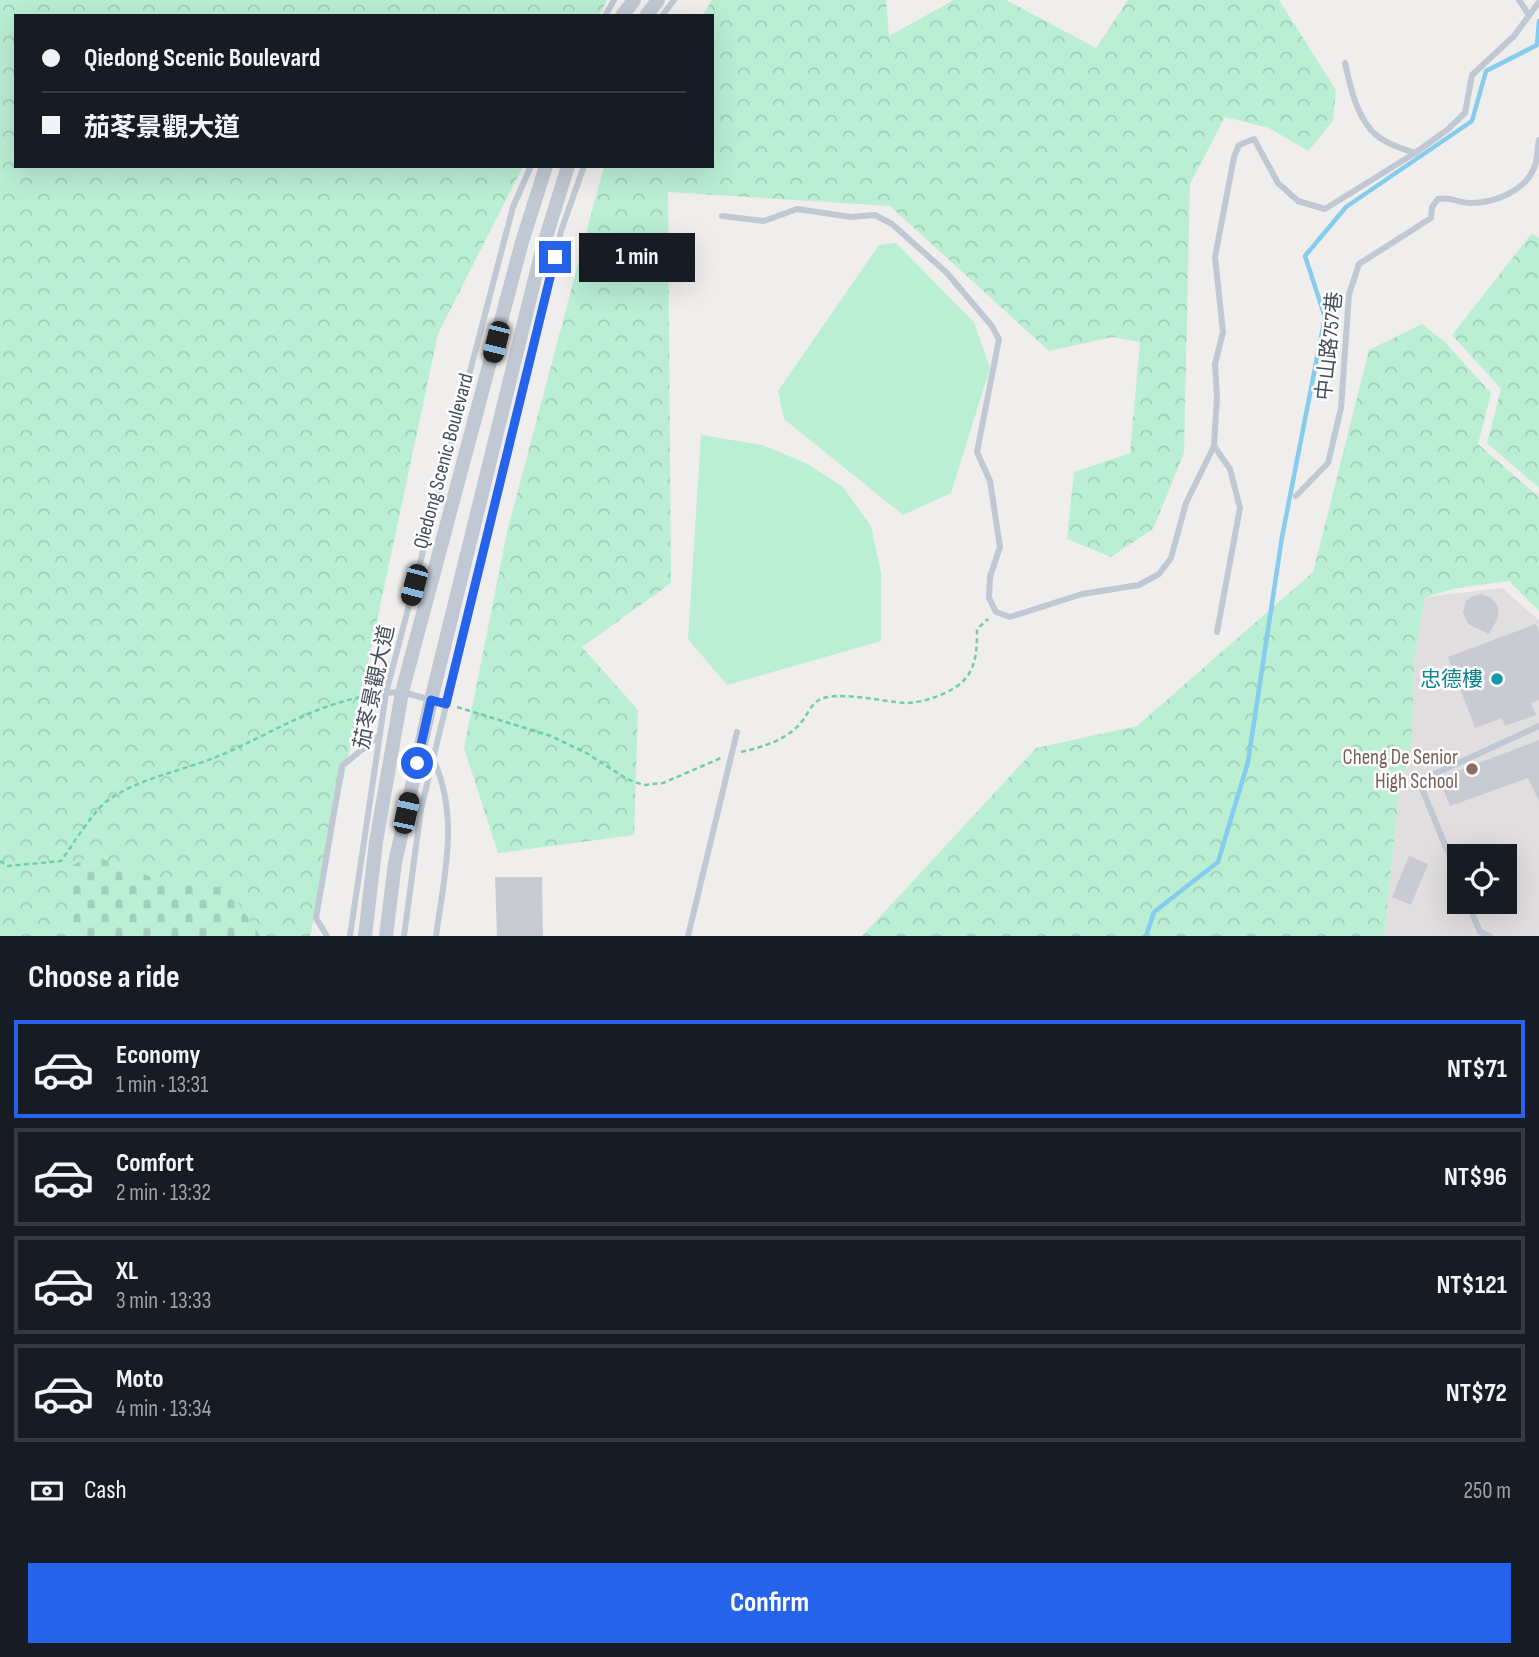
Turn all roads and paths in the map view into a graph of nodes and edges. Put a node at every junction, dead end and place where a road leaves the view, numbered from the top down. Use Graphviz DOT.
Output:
graph roads {
  1 [pos="1519,0"];
  2 [pos="1539,2"];
  3 [pos="1529,15"];
  4 [pos="1345,63"];
  5 [pos="1539,140"];
  6 [pos="1415,153"];
  7 [pos="530,168"];
  8 [pos="545,168"];
  9 [pos="567,168"];
  10 [pos="583,168"];
  11 [pos="722,216"];
  12 [pos="1214,446"];
  13 [pos="1296,496"];
  14 [pos="1217,632"];
  15 [pos="402,692"];
  16 [pos="386,693"];
  17 [pos="431,700"];
  18 [pos="446,704"];
  19 [pos="1539,726"];
  20 [pos="737,732"];
  21 [pos="380,735"];
  22 [pos="433,759"];
  23 [pos="1447,850"];
  24 [pos="0,861"];
  25 [pos="1472,914"];
  26 [pos="327,936"];
  27 [pos="350,936"];
  28 [pos="365,936"];
  29 [pos="386,936"];
  30 [pos="404,936"];
  31 [pos="436,936"];
  32 [pos="688,936"];
  33 [pos="1490,936"];
  1 -- 3 [label="lane"];
  2 -- 3 [label="lane"];
  3 -- 6 [label="lane"];
  4 -- 6 [label="lane"];
  5 -- 13 [label="lane, 中山路757巷"];
  6 -- 12 [label="lane"];
  7 -- 16 [label="lane, 茄苳景觀大道"];
  8 -- 15 [label="street, Qiedong Scenic Boulevard"];
  9 -- 17 [label="street, Qiedong Scenic Boulevard"];
  10 -- 18 [label="lane"];
  11 -- 12 [label="lane"];
  12 -- 14 [label="lane"];
  15 -- 16 [label="lane"];
  15 -- 17 [label="lane"];
  15 -- 28 [label="street, Qiedong Scenic Boulevard"];
  16 -- 21 [label="lane, 茄苳景觀大道"];
  16 -- 24 [label="path"];
  17 -- 18 [label="lane"];
  17 -- 29 [label="street, Qiedong Scenic Boulevard"];
  18 -- 22 [label="lane"];
  19 -- 23 [label="lane"];
  20 -- 32 [label="lane"];
  21 -- 26 [label="lane"];
  21 -- 27 [label="lane, 茄苳景觀大道"];
  22 -- 30 [label="lane"];
  22 -- 31 [label="lane"];
  25 -- 33 [label="lane"];
}
